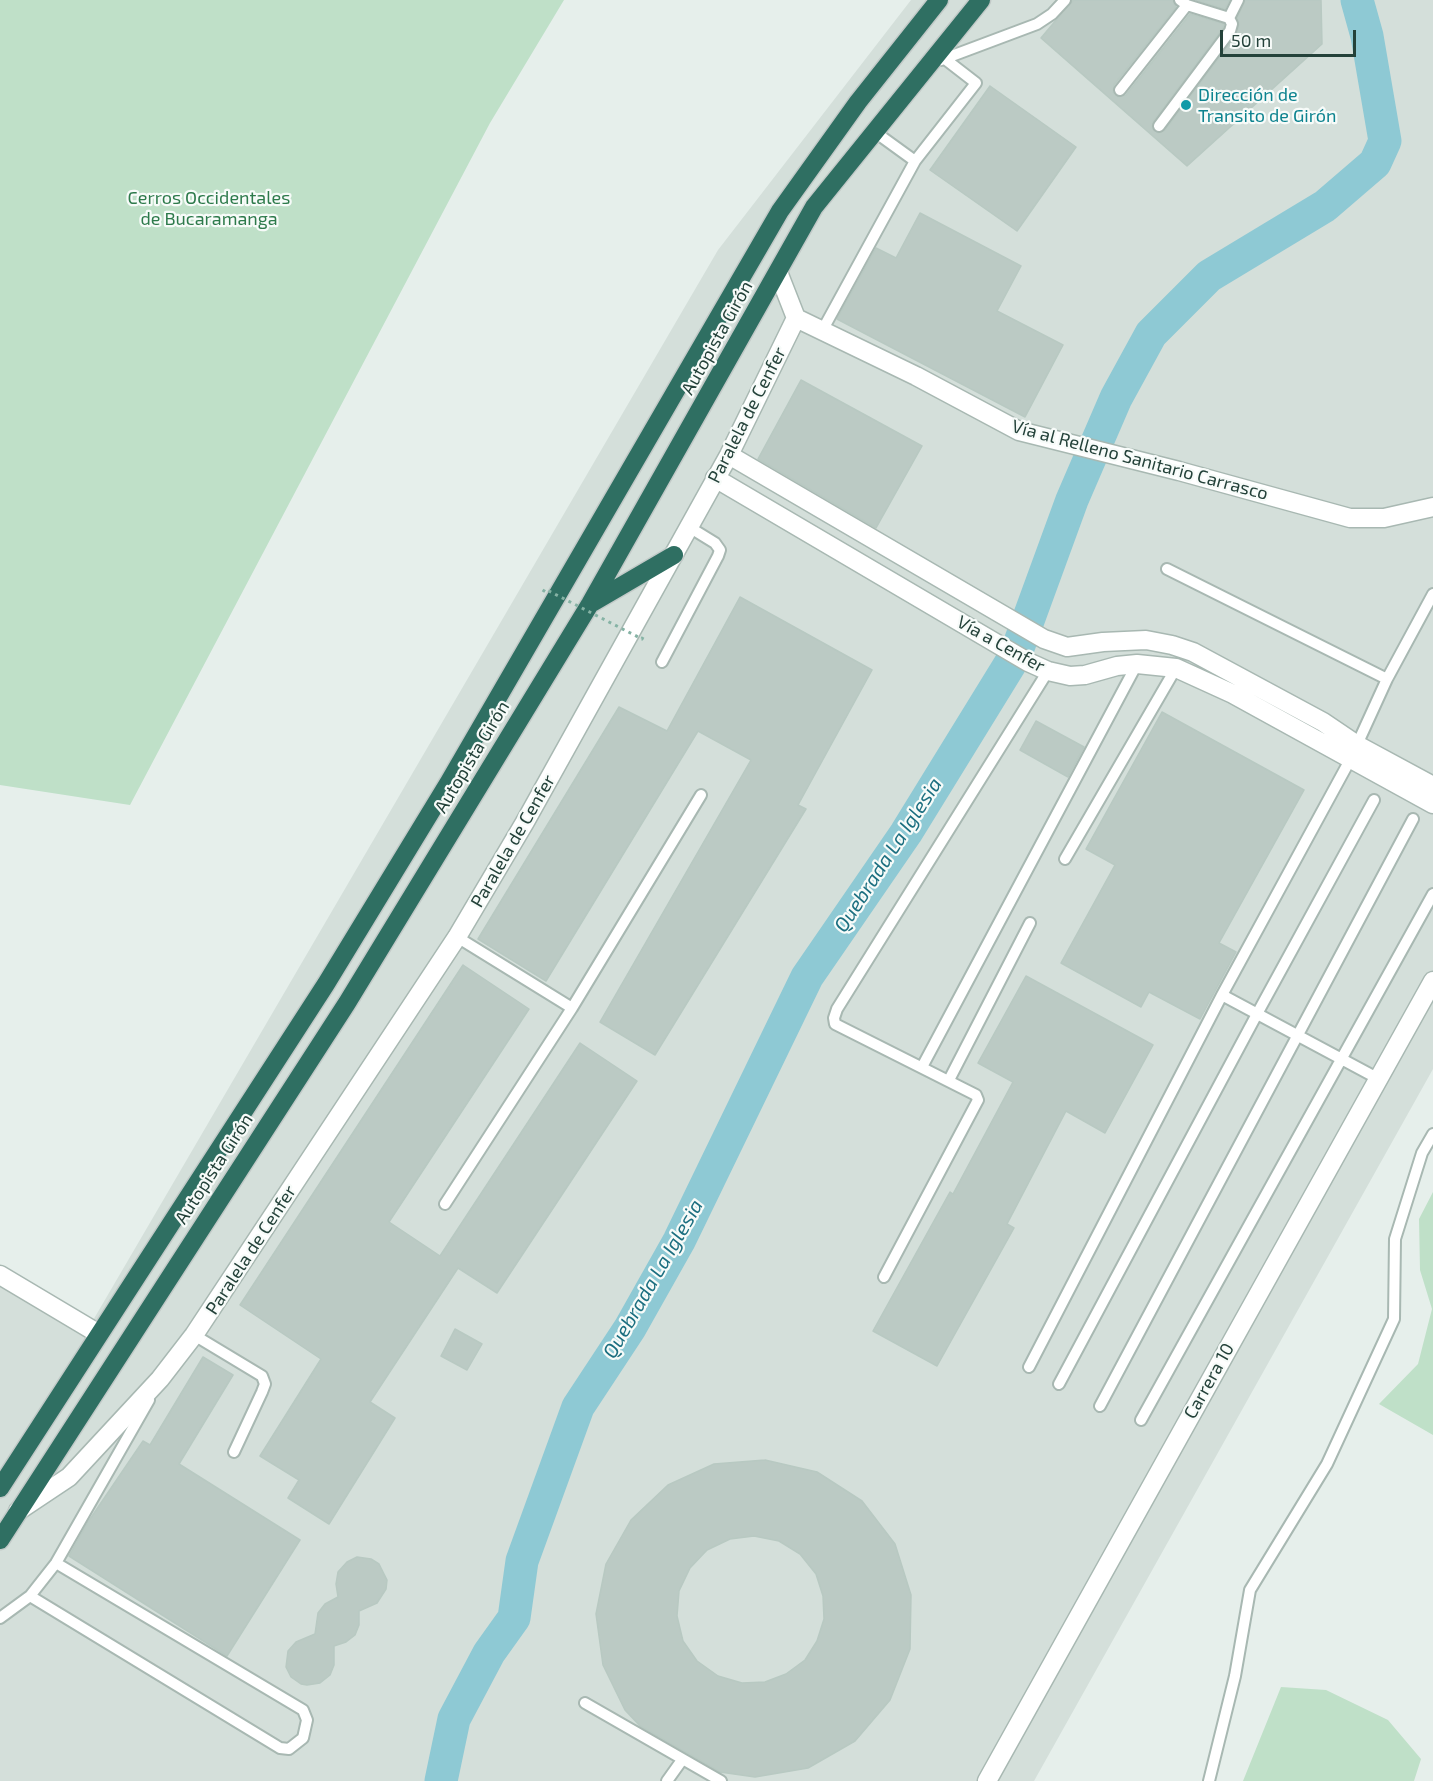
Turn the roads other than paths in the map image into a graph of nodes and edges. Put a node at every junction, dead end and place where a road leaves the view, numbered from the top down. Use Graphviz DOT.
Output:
graph roads {
  1 [pos="939,0"];
  2 [pos="981,0"];
  3 [pos="1065,0"];
  4 [pos="1238,0"];
  5 [pos="1183,2"];
  6 [pos="1229,18"];
  7 [pos="938,61"];
  8 [pos="1120,90"];
  9 [pos="1159,126"];
  10 [pos="875,132"];
  11 [pos="915,161"];
  12 [pos="778,272"];
  13 [pos="796,318"];
  14 [pos="822,331"];
  15 [pos="729,455"];
  16 [pos="715,478"];
  17 [pos="1433,507"];
  18 [pos="689,527"];
  19 [pos="674,555"];
  20 [pos="1167,569"];
  21 [pos="1433,594"];
  22 [pos="590,604"];
  23 [pos="662,662"];
  24 [pos="1137,664"];
  25 [pos="1176,668"];
  26 [pos="1048,671"];
  27 [pos="1387,679"];
  28 [pos="1354,752"];
  29 [pos="1433,786"];
  30 [pos="701,795"];
  31 [pos="1374,800"];
  32 [pos="1433,804"];
  33 [pos="1413,819"];
  34 [pos="1065,859"];
  35 [pos="1433,894"];
  36 [pos="1030,923"];
  37 [pos="457,937"];
  38 [pos="1433,981"];
  39 [pos="1222,995"];
  40 [pos="572,1008"];
  41 [pos="1257,1014"];
  42 [pos="1296,1036"];
  43 [pos="1341,1059"];
  44 [pos="922,1067"];
  45 [pos="1377,1078"];
  46 [pos="949,1080"];
  47 [pos="1433,1134"];
  48 [pos="445,1204"];
  49 [pos="0,1275"];
  50 [pos="884,1277"];
  51 [pos="99,1334"];
  52 [pos="194,1335"];
  53 [pos="1029,1367"];
  54 [pos="160,1379"];
  55 [pos="1059,1384"];
  56 [pos="1100,1406"];
  57 [pos="1141,1420"];
  58 [pos="234,1452"];
  59 [pos="0,1488"];
  60 [pos="18,1511"];
  61 [pos="0,1540"];
  62 [pos="56,1563"];
  63 [pos="30,1596"];
  64 [pos="0,1617"];
  65 [pos="585,1703"];
  66 [pos="682,1760"];
  67 [pos="667,1781"];
  68 [pos="721,1781"];
  69 [pos="987,1781"];
  70 [pos="1209,1781"];
  1 -- 51 [label="highway, Autopista Girón"];
  2 -- 7 [label="highway, Autopista Girón"];
  3 -- 7 [label="lane"];
  4 -- 6 [label="lane"];
  5 -- 6 [label="lane"];
  5 -- 8 [label="lane"];
  6 -- 9 [label="lane"];
  7 -- 10 [label="highway, Autopista Girón"];
  7 -- 11 [label="lane"];
  10 -- 11 [label="lane"];
  10 -- 12 [label="highway, Autopista Girón"];
  11 -- 14 [label="lane"];
  12 -- 13 [label="street"];
  12 -- 22 [label="highway, Autopista Girón"];
  13 -- 14 [label="street, Vía al Relleno Sanitario Carrasco"];
  13 -- 15 [label="street, Paralela de Cenfer"];
  14 -- 17 [label="street, Vía al Relleno Sanitario Carrasco"];
  15 -- 16 [label="street, Paralela de Cenfer"];
  15 -- 28 [label="street, Vía a Cenfer"];
  16 -- 18 [label="street, Paralela de Cenfer"];
  16 -- 26 [label="street, Vía a Cenfer"];
  18 -- 19 [label="street, Paralela de Cenfer"];
  18 -- 23 [label="lane"];
  19 -- 22 [label="highway"];
  19 -- 37 [label="street, Paralela de Cenfer"];
  20 -- 27 [label="lane"];
  21 -- 27 [label="lane"];
  22 -- 60 [label="highway, Autopista Girón"];
  24 -- 25 [label="street, Vía a Cenfer"];
  24 -- 26 [label="street, Vía a Cenfer"];
  24 -- 44 [label="lane"];
  25 -- 28 [label="street, Vía a Cenfer"];
  25 -- 34 [label="lane"];
  26 -- 44 [label="lane"];
  27 -- 28 [label="lane"];
  28 -- 29 [label="street, Vía a Cenfer"];
  28 -- 32 [label="street, Vía a Cenfer"];
  28 -- 39 [label="lane"];
  30 -- 40 [label="lane"];
  31 -- 41 [label="lane"];
  33 -- 42 [label="lane"];
  35 -- 43 [label="lane"];
  36 -- 46 [label="lane"];
  37 -- 40 [label="lane"];
  37 -- 52 [label="street, Paralela de Cenfer"];
  38 -- 45 [label="street, Carrera 10"];
  39 -- 41 [label="lane"];
  39 -- 53 [label="lane"];
  40 -- 48 [label="lane"];
  41 -- 42 [label="lane"];
  41 -- 55 [label="lane"];
  42 -- 43 [label="lane"];
  42 -- 56 [label="lane"];
  43 -- 45 [label="lane"];
  43 -- 57 [label="lane"];
  44 -- 46 [label="lane"];
  45 -- 69 [label="street, Carrera 10"];
  46 -- 50 [label="lane"];
  47 -- 70 [label="lane"];
  49 -- 51 [label="street"];
  51 -- 59 [label="highway, Autopista Girón"];
  52 -- 54 [label="street, Paralela de Cenfer"];
  52 -- 58 [label="lane"];
  54 -- 60 [label="street, Paralela de Cenfer"];
  54 -- 62 [label="lane, Paralela de Cenfer"];
  60 -- 61 [label="highway, Autopista Girón"];
  62 -- 63 [label="lane, Paralela de Cenfer"];
  62 -- 63 [label="lane"];
  63 -- 64 [label="lane, Paralela de Cenfer"];
  65 -- 66 [label="lane"];
  66 -- 67 [label="lane"];
  66 -- 68 [label="lane"];
}
